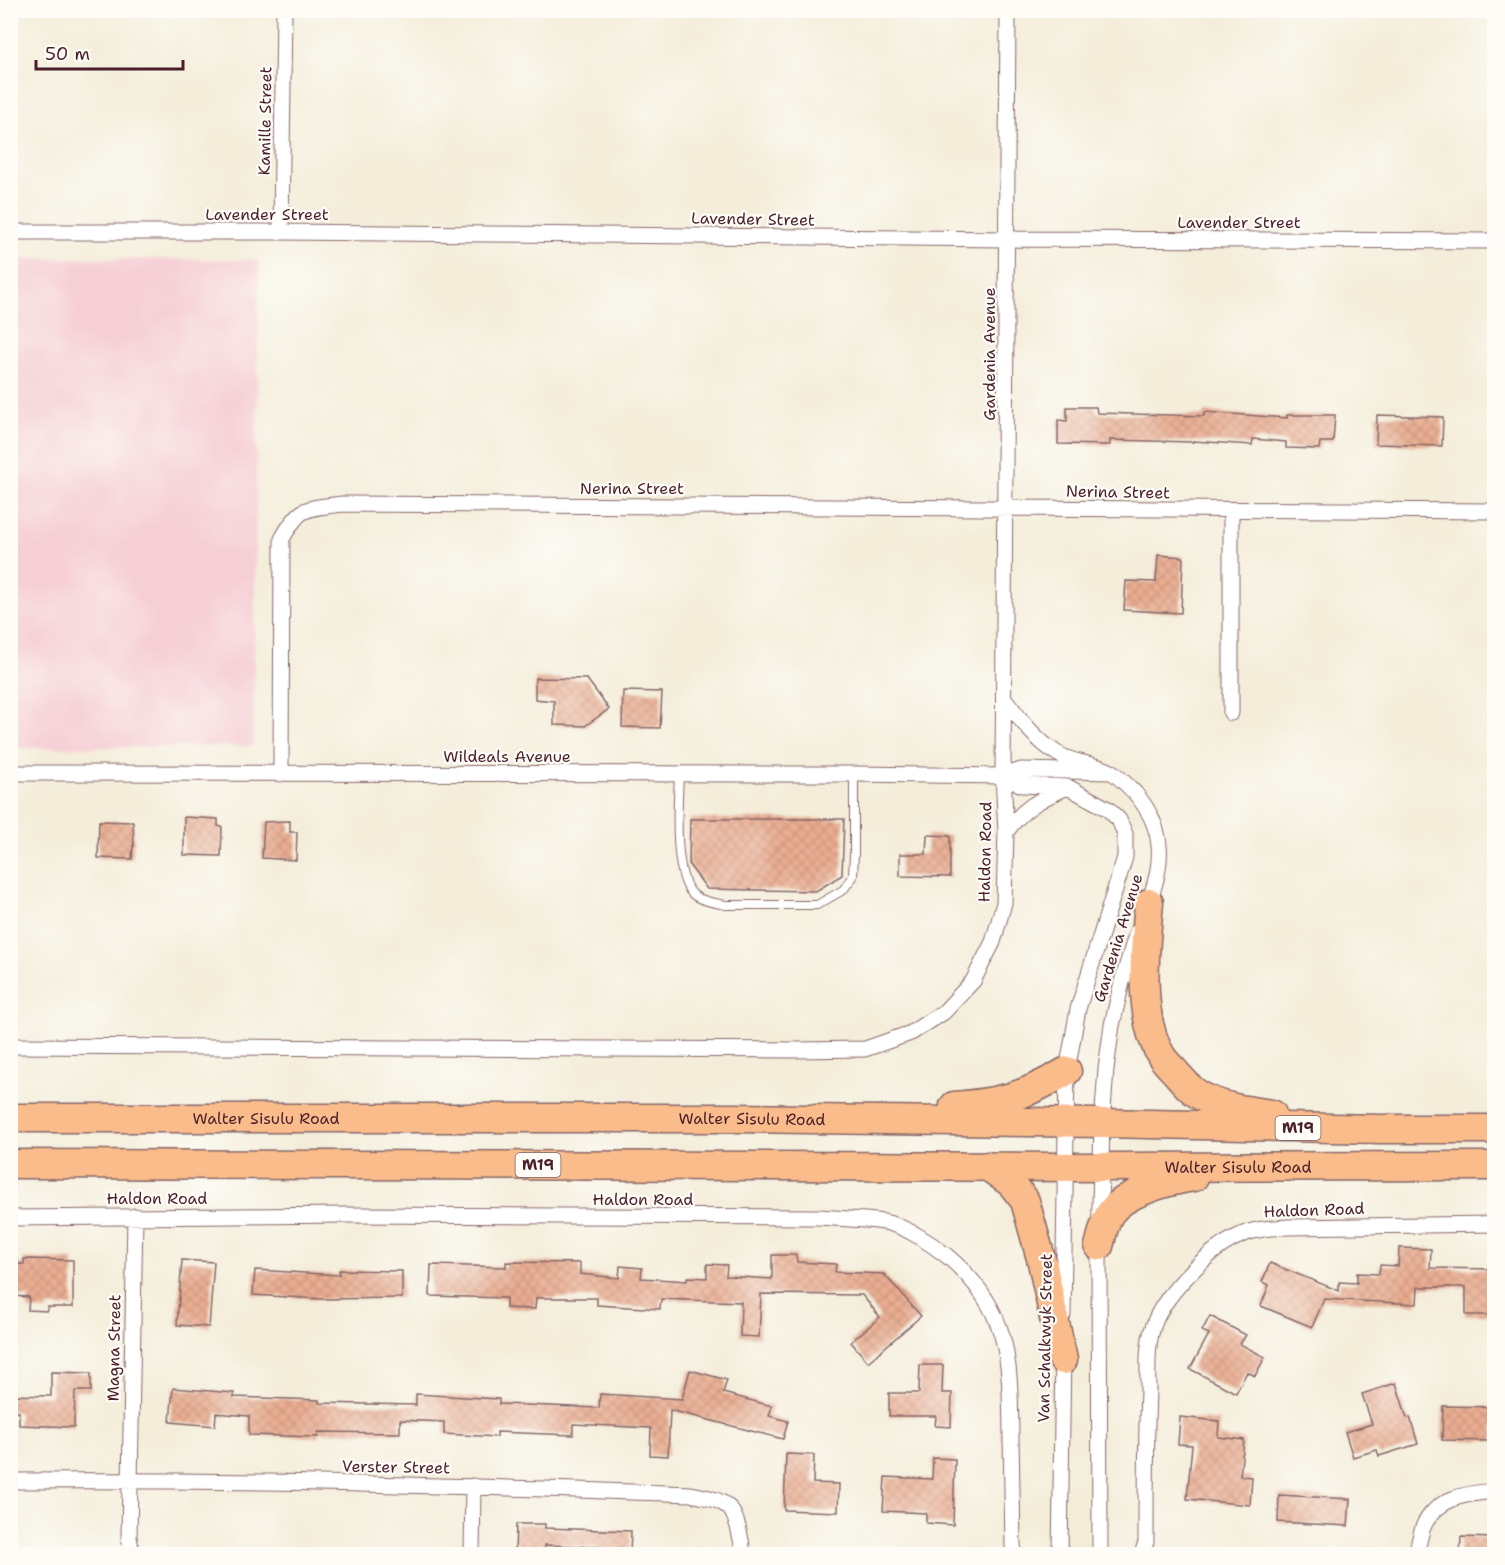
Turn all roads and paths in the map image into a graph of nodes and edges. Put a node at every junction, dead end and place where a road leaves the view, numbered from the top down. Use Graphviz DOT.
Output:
graph roads {
  1 [pos="284,10"];
  2 [pos="1008,10"];
  3 [pos="281,231"];
  4 [pos="10,232"];
  5 [pos="1008,239"];
  6 [pos="1494,240"];
  7 [pos="1006,508"];
  8 [pos="1231,511"];
  9 [pos="1494,511"];
  10 [pos="1004,698"];
  11 [pos="1231,713"];
  12 [pos="10,772"];
  13 [pos="1112,772"];
  14 [pos="281,774"];
  15 [pos="679,774"];
  16 [pos="854,774"];
  17 [pos="1003,776"];
  18 [pos="1068,787"];
  19 [pos="1006,832"];
  20 [pos="1149,903"];
  21 [pos="10,1046"];
  22 [pos="1067,1071"];
  23 [pos="10,1118"];
  24 [pos="736,1118"];
  25 [pos="1065,1123"];
  26 [pos="1102,1123"];
  27 [pos="1380,1129"];
  28 [pos="1494,1129"];
  29 [pos="10,1164"];
  30 [pos="1282,1165"];
  31 [pos="987,1166"];
  32 [pos="1065,1166"];
  33 [pos="1494,1166"];
  34 [pos="1100,1167"];
  35 [pos="135,1216"];
  36 [pos="10,1218"];
  37 [pos="1494,1224"];
  38 [pos="1099,1246"];
  39 [pos="1063,1360"];
  40 [pos="130,1480"];
  41 [pos="10,1481"];
  42 [pos="473,1486"];
  43 [pos="1494,1491"];
  44 [pos="132,1554"];
  45 [pos="472,1554"];
  46 [pos="743,1554"];
  47 [pos="1015,1554"];
  48 [pos="1060,1554"];
  49 [pos="1100,1554"];
  50 [pos="1142,1554"];
  51 [pos="1416,1554"];
  1 -- 3 [label="street, Kamille Street"];
  2 -- 5 [label="street, Gardenia Avenue"];
  3 -- 4 [label="street, Lavender Street"];
  3 -- 5 [label="street, Lavender Street"];
  5 -- 6 [label="street, Lavender Street"];
  5 -- 7 [label="street, Gardenia Avenue"];
  7 -- 8 [label="street, Nerina Street"];
  7 -- 10 [label="street, Gardenia Avenue"];
  7 -- 14 [label="street, Nerina Street"];
  8 -- 9 [label="street, Nerina Street"];
  8 -- 11 [label="street"];
  10 -- 13 [label="street, Gardenia Avenue"];
  10 -- 17 [label="street, Gardenia Avenue"];
  12 -- 14 [label="street, Wildeals Avenue"];
  13 -- 17 [label="street"];
  13 -- 20 [label="street, Gardenia Avenue"];
  14 -- 15 [label="street, Wildeals Avenue"];
  15 -- 16 [label="street, Wildeals Avenue"];
  15 -- 16 [label="lane"];
  16 -- 17 [label="street, Wildeals Avenue"];
  17 -- 18 [label="street, Gardenia Avenue"];
  17 -- 19 [label="street, Haldon Road"];
  18 -- 19 [label="street"];
  18 -- 22 [label="street, Gardenia Avenue"];
  19 -- 21 [label="street, Haldon Road"];
  20 -- 26 [label="street, Gardenia Avenue"];
  20 -- 27 [label="highway"];
  22 -- 24 [label="highway"];
  22 -- 25 [label="street, Gardenia Avenue"];
  23 -- 24 [label="highway, Walter Sisulu Road / M19"];
  24 -- 25 [label="highway, Walter Sisulu Road / M19"];
  25 -- 26 [label="highway, Walter Sisulu Road / M19"];
  25 -- 32 [label="street, Van Schalkwyk Street"];
  26 -- 27 [label="highway, Walter Sisulu Road / M19"];
  26 -- 34 [label="street, Gardenia Avenue"];
  27 -- 28 [label="highway, Walter Sisulu Road / M19"];
  29 -- 31 [label="highway, Walter Sisulu Road / M19"];
  30 -- 33 [label="highway, Walter Sisulu Road / M19"];
  30 -- 34 [label="highway, Walter Sisulu Road / M19"];
  30 -- 38 [label="highway"];
  31 -- 32 [label="highway, Walter Sisulu Road / M19"];
  31 -- 39 [label="highway"];
  32 -- 34 [label="highway, Walter Sisulu Road / M19"];
  32 -- 39 [label="street, Van Schalkwyk Street"];
  34 -- 38 [label="street"];
  35 -- 36 [label="street, Haldon Road"];
  35 -- 40 [label="street, Magna Street"];
  35 -- 47 [label="street, Haldon Road"];
  37 -- 50 [label="street, Haldon Road"];
  38 -- 49 [label="street"];
  39 -- 48 [label="street, Van Schalkwyk Street"];
  40 -- 41 [label="street, Verster Street"];
  40 -- 42 [label="street, Verster Street"];
  40 -- 44 [label="street, Magna Street"];
  42 -- 45 [label="street"];
  42 -- 46 [label="street, Verster Street"];
  43 -- 51 [label="street"];
}
